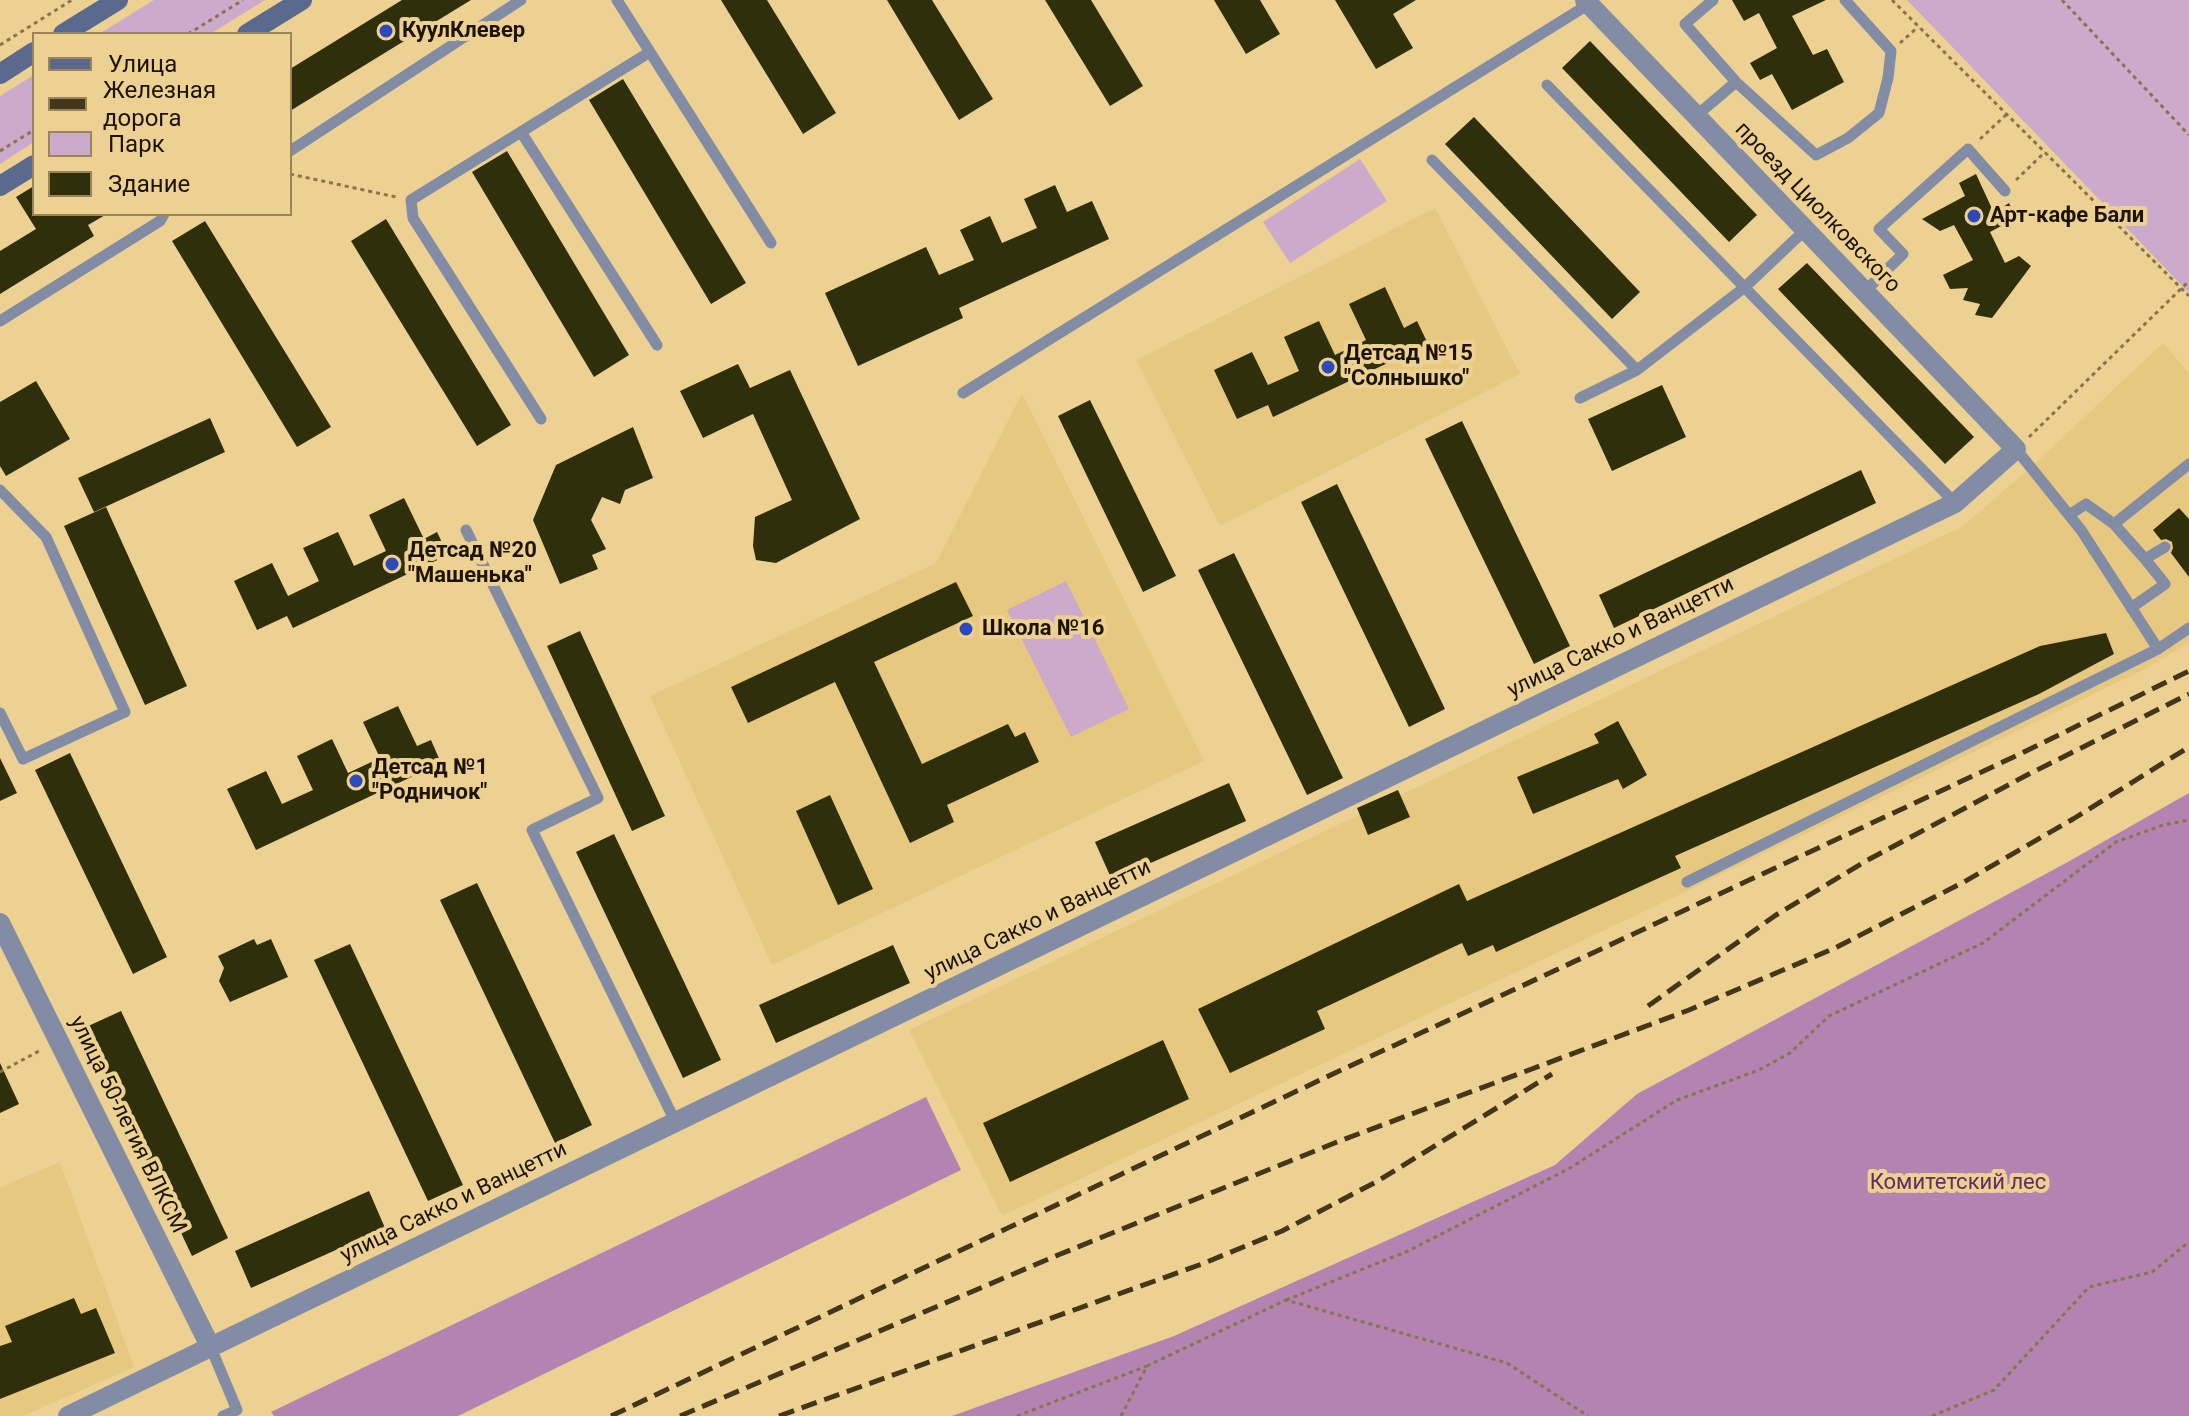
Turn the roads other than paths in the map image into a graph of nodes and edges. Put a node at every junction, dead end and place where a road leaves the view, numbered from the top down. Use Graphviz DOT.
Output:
graph roads {
  1 [pos="118,0"];
  2 [pos="302,0"];
  3 [pos="521,0"];
  4 [pos="617,0"];
  5 [pos="1713,0"];
  6 [pos="1845,0"];
  7 [pos="1587,2"];
  8 [pos="66,32"];
  9 [pos="250,32"];
  10 [pos="650,52"];
  11 [pos="32,53"];
  12 [pos="0,74"];
  13 [pos="1736,82"];
  14 [pos="1547,85"];
  15 [pos="1696,116"];
  16 [pos="521,132"];
  17 [pos="292,150"];
  18 [pos="1432,160"];
  19 [pos="32,166"];
  20 [pos="0,186"];
  21 [pos="2005,191"];
  22 [pos="163,216"];
  23 [pos="1805,230"];
  24 [pos="771,243"];
  25 [pos="1745,287"];
  26 [pos="1864,292"];
  27 [pos="0,321"];
  28 [pos="657,345"];
  29 [pos="1637,370"];
  30 [pos="963,393"];
  31 [pos="1580,398"];
  32 [pos="541,419"];
  33 [pos="2016,449"];
  34 [pos="2189,464"];
  35 [pos="0,490"];
  36 [pos="1955,503"];
  37 [pos="2069,515"];
  38 [pos="2114,524"];
  39 [pos="466,530"];
  40 [pos="2165,547"];
  41 [pos="2145,559"];
  42 [pos="2131,608"];
  43 [pos="2189,628"];
  44 [pos="2158,649"];
  45 [pos="0,713"];
  46 [pos="1687,882"];
  47 [pos="0,923"];
  48 [pos="676,1123"];
  49 [pos="211,1348"];
  50 [pos="239,1413"];
  51 [pos="68,1416"];
  52 [pos="223,1416"];
  1 -- 8 [label="main road"];
  2 -- 9 [label="main road"];
  3 -- 17 [label="lane"];
  4 -- 10 [label="lane"];
  5 -- 13 [label="lane"];
  6 -- 13 [label="lane"];
  7 -- 15 [label="street, проезд Циолковского"];
  7 -- 30 [label="lane"];
  10 -- 16 [label="lane"];
  10 -- 24 [label="lane"];
  11 -- 12 [label="main road"];
  13 -- 15 [label="lane"];
  14 -- 25 [label="lane"];
  15 -- 23 [label="street, проезд Циолковского"];
  16 -- 28 [label="lane"];
  16 -- 32 [label="lane"];
  18 -- 29 [label="lane"];
  19 -- 20 [label="main road"];
  21 -- 26 [label="lane"];
  22 -- 27 [label="lane"];
  23 -- 25 [label="lane"];
  23 -- 26 [label="street, проезд Циолковского"];
  25 -- 29 [label="lane"];
  25 -- 36 [label="lane"];
  26 -- 33 [label="street, проезд Циолковского"];
  29 -- 31 [label="lane"];
  33 -- 36 [label="street, улица Сакко и Ванцетти"];
  33 -- 37 [label="lane"];
  34 -- 38 [label="lane"];
  35 -- 45 [label="lane"];
  36 -- 48 [label="street, улица Сакко и Ванцетти"];
  37 -- 38 [label="lane"];
  37 -- 42 [label="lane"];
  38 -- 41 [label="lane"];
  39 -- 48 [label="lane"];
  40 -- 41 [label="lane"];
  41 -- 42 [label="lane"];
  42 -- 44 [label="lane"];
  43 -- 44 [label="lane"];
  44 -- 46 [label="lane"];
  47 -- 49 [label="street, улица 50-летия ВЛКСМ"];
  48 -- 49 [label="street, улица Сакко и Ванцетти"];
  49 -- 50 [label="lane"];
  49 -- 51 [label="street, улица Сакко и Ванцетти"];
  50 -- 52 [label="lane"];
}
